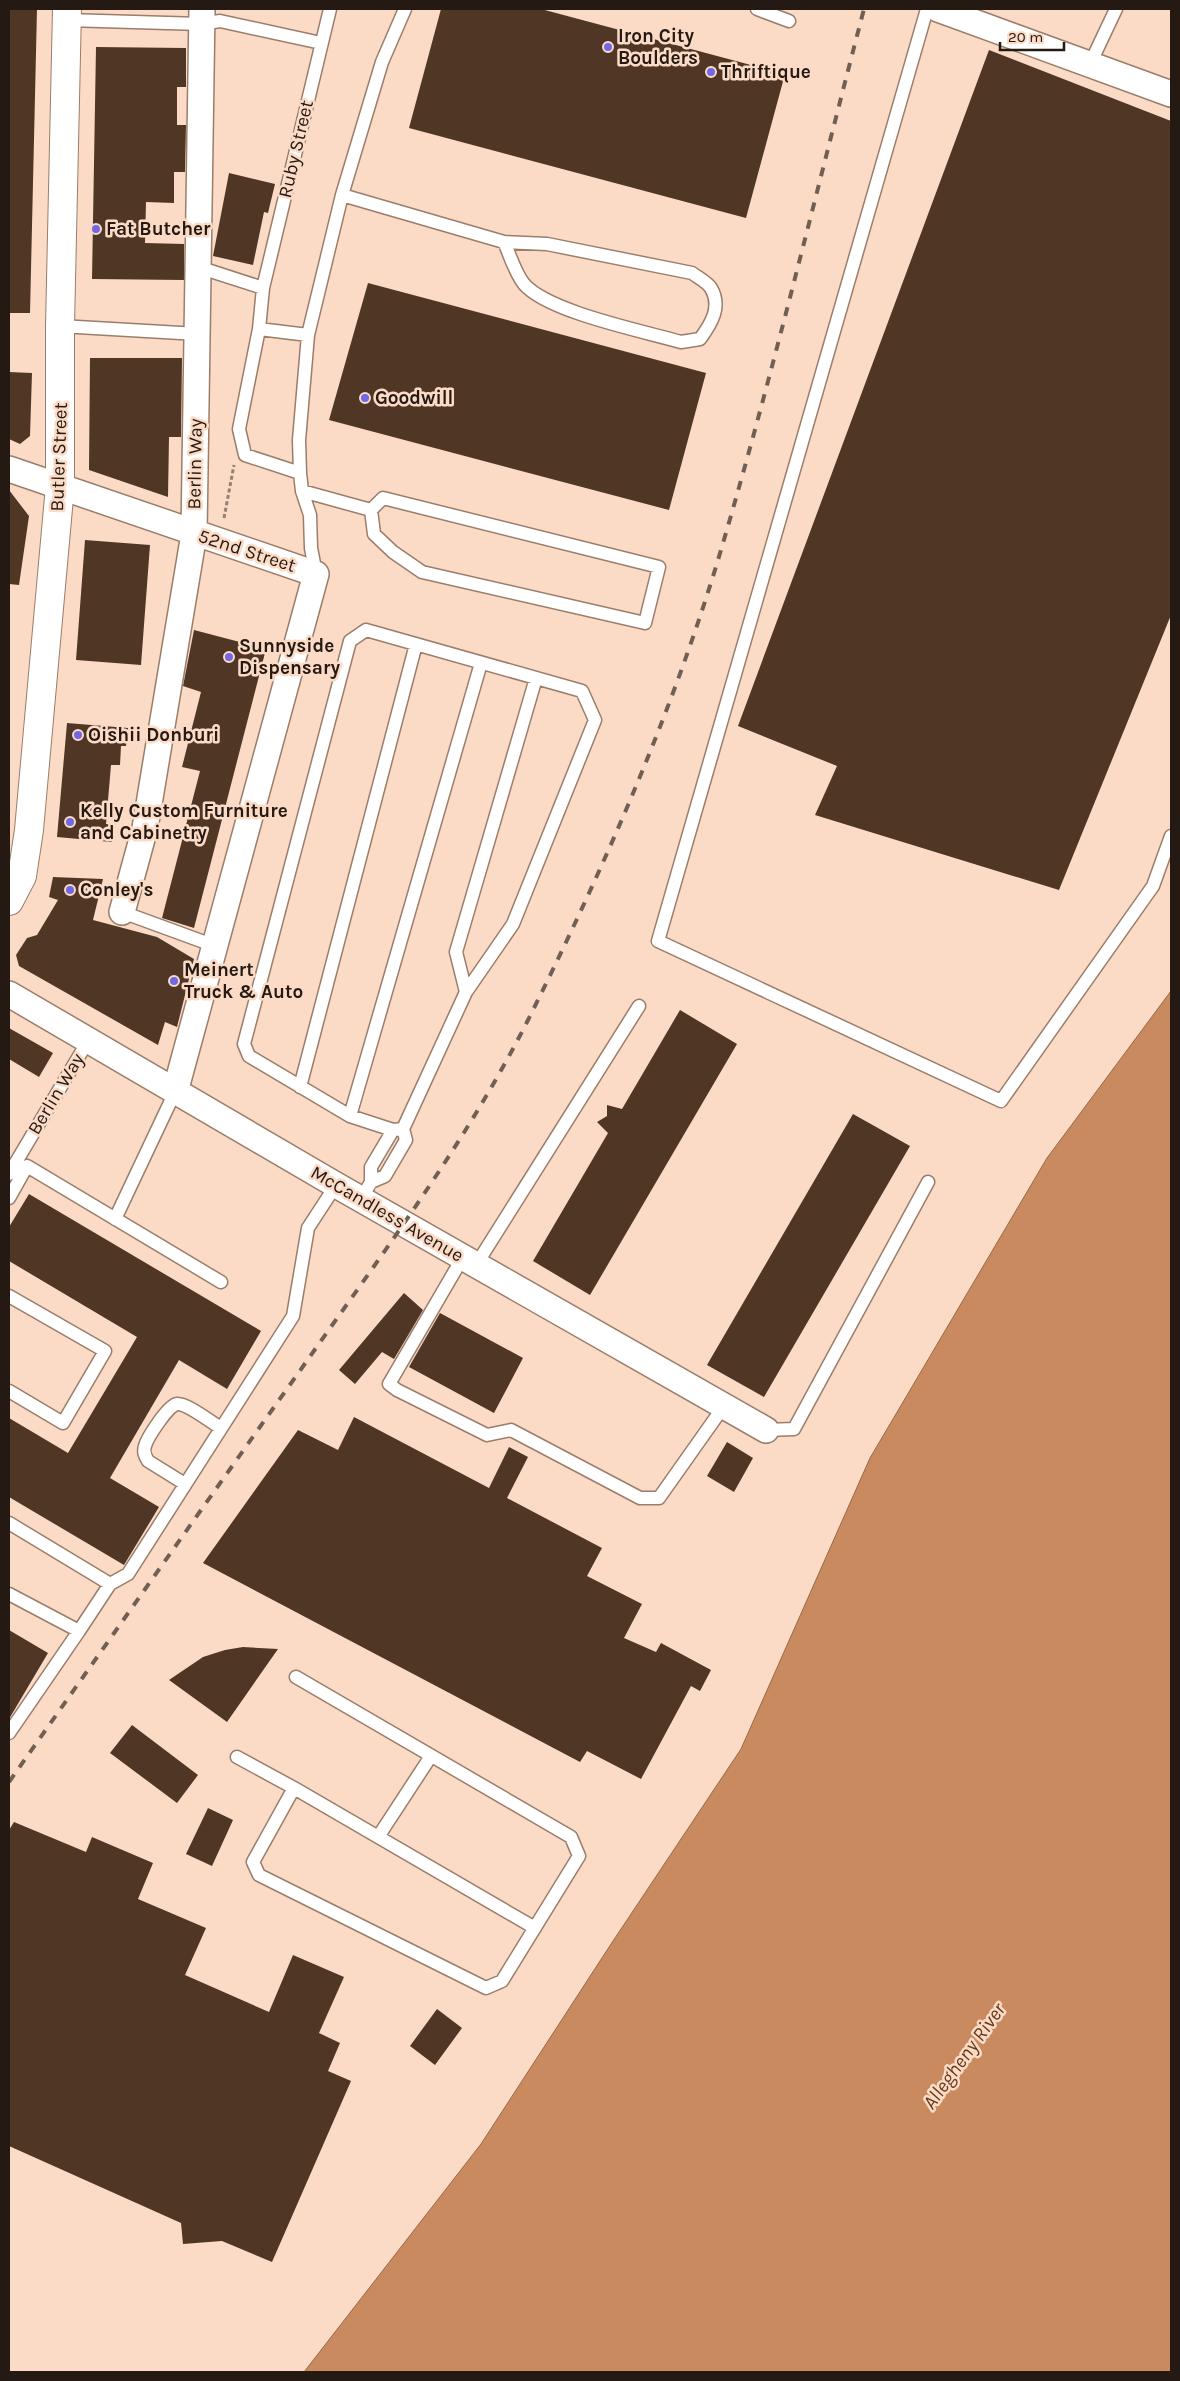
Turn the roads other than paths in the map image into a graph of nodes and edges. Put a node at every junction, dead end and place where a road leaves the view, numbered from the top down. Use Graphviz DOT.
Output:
graph roads {
  1 [pos="330,9"];
  2 [pos="405,9"];
  3 [pos="757,9"];
  4 [pos="927,9"];
  5 [pos="938,9"];
  6 [pos="1116,9"];
  7 [pos="67,14"];
  8 [pos="106,15"];
  9 [pos="202,16"];
  10 [pos="789,21"];
  11 [pos="321,43"];
  12 [pos="1090,64"];
  13 [pos="1171,94"];
  14 [pos="342,194"];
  15 [pos="504,242"];
  16 [pos="198,267"];
  17 [pos="263,288"];
  18 [pos="60,326"];
  19 [pos="258,329"];
  20 [pos="198,334"];
  21 [pos="308,335"];
  22 [pos="9,469"];
  23 [pos="300,473"];
  24 [pos="60,486"];
  25 [pos="302,491"];
  26 [pos="371,510"];
  27 [pos="194,534"];
  28 [pos="316,574"];
  29 [pos="416,644"];
  30 [pos="481,663"];
  31 [pos="536,678"];
  32 [pos="1171,836"];
  33 [pos="9,901"];
  34 [pos="122,912"];
  35 [pos="215,946"];
  36 [pos="466,992"];
  37 [pos="9,994"];
  38 [pos="639,1006"];
  39 [pos="88,1041"];
  40 [pos="300,1087"];
  41 [pos="175,1092"];
  42 [pos="350,1116"];
  43 [pos="398,1130"];
  44 [pos="9,1174"];
  45 [pos="928,1182"];
  46 [pos="336,1185"];
  47 [pos="366,1190"];
  48 [pos="9,1198"];
  49 [pos="115,1219"];
  50 [pos="469,1261"];
  51 [pos="221,1282"];
  52 [pos="9,1296"];
  53 [pos="9,1391"];
  54 [pos="724,1406"];
  55 [pos="221,1428"];
  56 [pos="766,1430"];
  57 [pos="185,1484"];
  58 [pos="9,1523"];
  59 [pos="110,1584"];
  60 [pos="9,1594"];
  61 [pos="79,1631"];
  62 [pos="296,1677"];
  63 [pos="9,1733"];
  64 [pos="431,1756"];
  65 [pos="237,1757"];
  66 [pos="294,1788"];
  67 [pos="378,1837"];
  68 [pos="535,1928"];
  1 -- 11 [label="lane, Ruby Street"];
  2 -- 14 [label="lane"];
  3 -- 10 [label="lane"];
  4 -- 32 [label="lane"];
  5 -- 12 [label="street"];
  6 -- 12 [label="lane"];
  7 -- 8 [label="lane"];
  7 -- 18 [label="main road, Butler Street"];
  8 -- 9 [label="lane"];
  9 -- 11 [label="lane"];
  9 -- 16 [label="street, Berlin Way"];
  11 -- 17 [label="lane, Ruby Street"];
  12 -- 13 [label="street"];
  14 -- 15 [label="lane"];
  14 -- 21 [label="lane"];
  15 -- 15 [label="lane"];
  16 -- 17 [label="lane"];
  16 -- 20 [label="street, Berlin Way"];
  17 -- 19 [label="lane, Ruby Street"];
  18 -- 20 [label="lane"];
  18 -- 24 [label="main road, Butler Street"];
  19 -- 21 [label="lane"];
  19 -- 23 [label="lane, Ruby Street"];
  20 -- 27 [label="street, Berlin Way"];
  21 -- 23 [label="lane"];
  22 -- 24 [label="street, 52nd Street"];
  23 -- 25 [label="lane"];
  24 -- 27 [label="street, 52nd Street"];
  24 -- 33 [label="main road, Butler Street"];
  25 -- 26 [label="lane"];
  25 -- 28 [label="lane"];
  26 -- 26 [label="lane"];
  27 -- 28 [label="street, 52nd Street"];
  27 -- 34 [label="street, Berlin Way"];
  28 -- 35 [label="street"];
  29 -- 30 [label="lane"];
  29 -- 40 [label="lane"];
  29 -- 40 [label="lane"];
  30 -- 31 [label="lane"];
  30 -- 42 [label="lane"];
  31 -- 36 [label="lane"];
  31 -- 36 [label="lane"];
  34 -- 35 [label="lane"];
  35 -- 41 [label="street"];
  36 -- 43 [label="lane"];
  37 -- 39 [label="street, McCandless Avenue"];
  38 -- 50 [label="lane"];
  39 -- 41 [label="street, McCandless Avenue"];
  39 -- 44 [label="lane, Berlin Way"];
  40 -- 42 [label="lane"];
  41 -- 46 [label="street, McCandless Avenue"];
  41 -- 49 [label="lane"];
  42 -- 43 [label="lane"];
  43 -- 47 [label="lane"];
  45 -- 56 [label="lane"];
  46 -- 47 [label="street, McCandless Avenue"];
  46 -- 55 [label="lane"];
  47 -- 50 [label="street, McCandless Avenue"];
  48 -- 49 [label="lane"];
  49 -- 51 [label="lane"];
  50 -- 54 [label="street, McCandless Avenue"];
  50 -- 54 [label="lane"];
  52 -- 53 [label="lane"];
  54 -- 56 [label="street, McCandless Avenue"];
  55 -- 57 [label="lane"];
  55 -- 57 [label="lane"];
  57 -- 59 [label="lane"];
  58 -- 59 [label="lane"];
  59 -- 61 [label="lane"];
  60 -- 61 [label="lane"];
  61 -- 63 [label="lane"];
  62 -- 64 [label="lane"];
  64 -- 67 [label="lane"];
  64 -- 68 [label="lane"];
  65 -- 66 [label="lane"];
  66 -- 67 [label="lane"];
  66 -- 68 [label="lane"];
  67 -- 68 [label="lane"];
}
